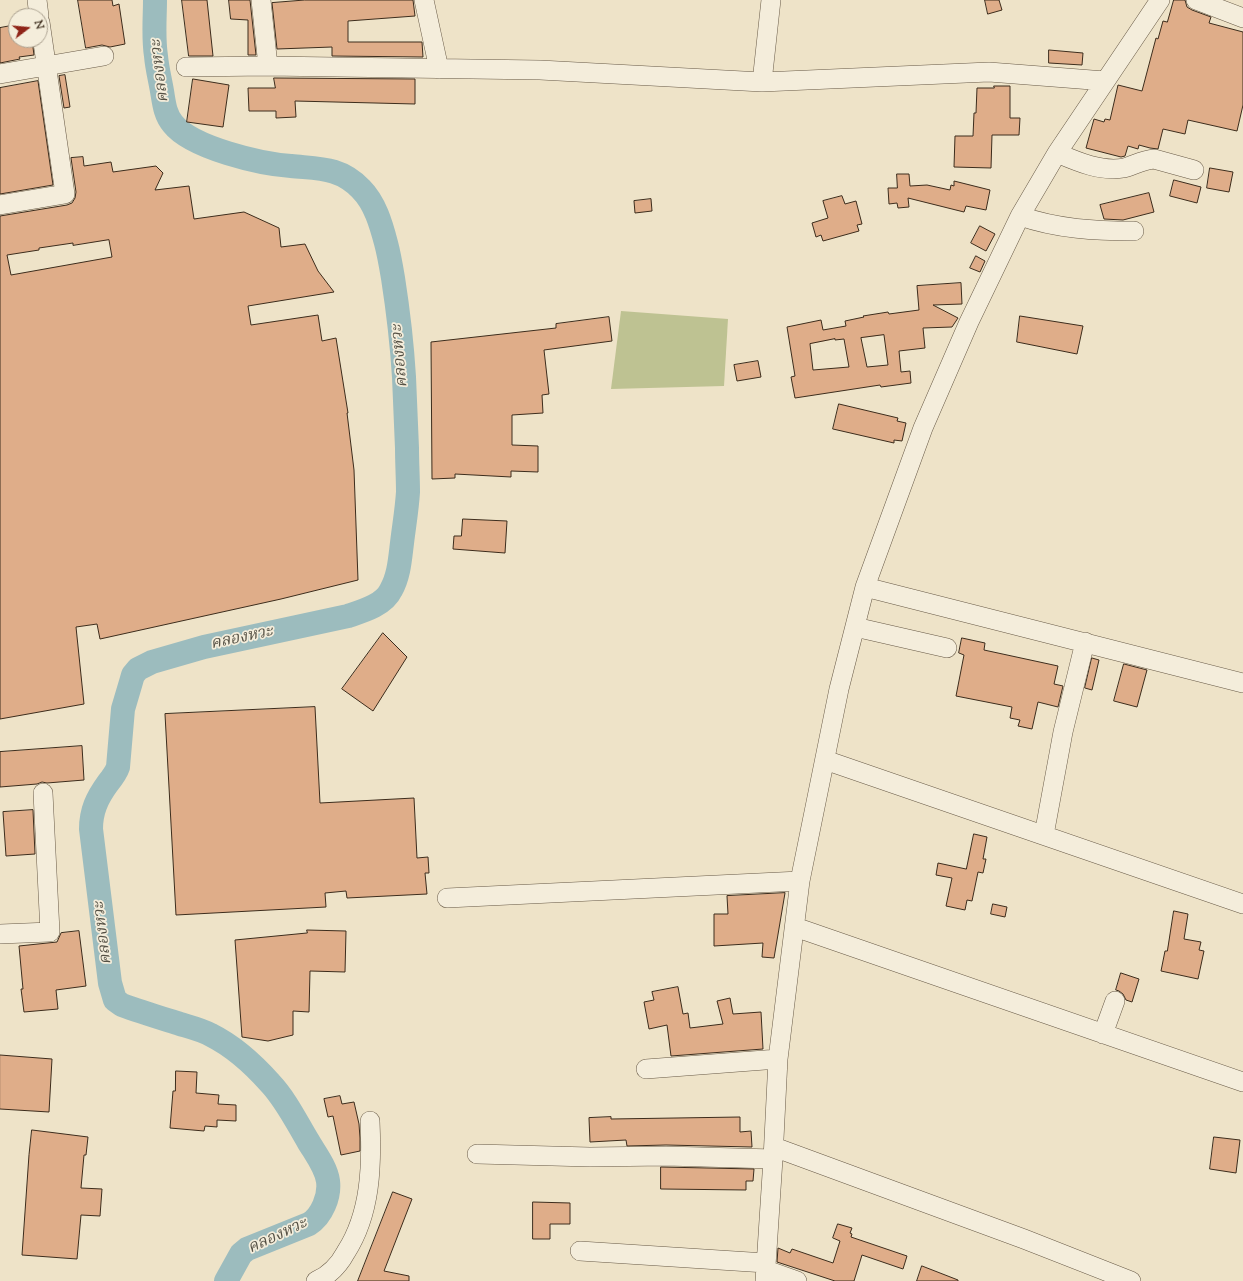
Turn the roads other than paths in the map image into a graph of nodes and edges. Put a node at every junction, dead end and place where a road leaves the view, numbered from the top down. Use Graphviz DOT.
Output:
graph roads {
  1 [pos="261,0"];
  2 [pos="424,0"];
  3 [pos="771,0"];
  4 [pos="1160,0"];
  5 [pos="1196,0"];
  6 [pos="1243,18"];
  7 [pos="44,48"];
  8 [pos="104,56"];
  9 [pos="47,66"];
  10 [pos="268,66"];
  11 [pos="186,68"];
  12 [pos="439,69"];
  13 [pos="0,74"];
  14 [pos="1105,81"];
  15 [pos="762,82"];
  16 [pos="1058,153"];
  17 [pos="1194,170"];
  18 [pos="0,206"];
  19 [pos="1020,216"];
  20 [pos="1134,231"];
  21 [pos="865,587"];
  22 [pos="855,627"];
  23 [pos="1085,642"];
  24 [pos="946,648"];
  25 [pos="1243,682"];
  26 [pos="825,760"];
  27 [pos="43,793"];
  28 [pos="1044,836"];
  29 [pos="800,881"];
  30 [pos="447,898"];
  31 [pos="1243,904"];
  32 [pos="794,927"];
  33 [pos="0,934"];
  34 [pos="1114,1001"];
  35 [pos="1103,1034"];
  36 [pos="778,1059"];
  37 [pos="646,1069"];
  38 [pos="1243,1082"];
  39 [pos="370,1121"];
  40 [pos="773,1153"];
  41 [pos="478,1154"];
  42 [pos="580,1251"];
  43 [pos="766,1271"];
  44 [pos="316,1281"];
  45 [pos="797,1281"];
  46 [pos="1131,1281"];
  1 -- 10 [label="street"];
  2 -- 12 [label="street"];
  3 -- 15 [label="street"];
  4 -- 14 [label="street"];
  5 -- 6 [label="street"];
  7 -- 9 [label="street"];
  8 -- 9 [label="street"];
  9 -- 13 [label="street"];
  9 -- 18 [label="street"];
  10 -- 11 [label="street"];
  10 -- 12 [label="street"];
  12 -- 15 [label="street"];
  14 -- 15 [label="street"];
  14 -- 16 [label="street"];
  16 -- 17 [label="street"];
  16 -- 19 [label="street"];
  19 -- 20 [label="street"];
  19 -- 21 [label="street"];
  21 -- 22 [label="street"];
  21 -- 23 [label="street"];
  22 -- 24 [label="street"];
  22 -- 26 [label="street"];
  23 -- 25 [label="street"];
  23 -- 28 [label="street"];
  26 -- 28 [label="street"];
  26 -- 29 [label="street"];
  27 -- 33 [label="street"];
  28 -- 31 [label="street"];
  29 -- 30 [label="street"];
  29 -- 32 [label="street"];
  32 -- 35 [label="street"];
  32 -- 36 [label="street"];
  34 -- 35 [label="street"];
  35 -- 38 [label="street"];
  36 -- 37 [label="street"];
  36 -- 40 [label="street"];
  39 -- 44 [label="street"];
  40 -- 41 [label="street"];
  40 -- 43 [label="street"];
  40 -- 46 [label="street"];
  42 -- 43 [label="street"];
  43 -- 45 [label="street"];
}
